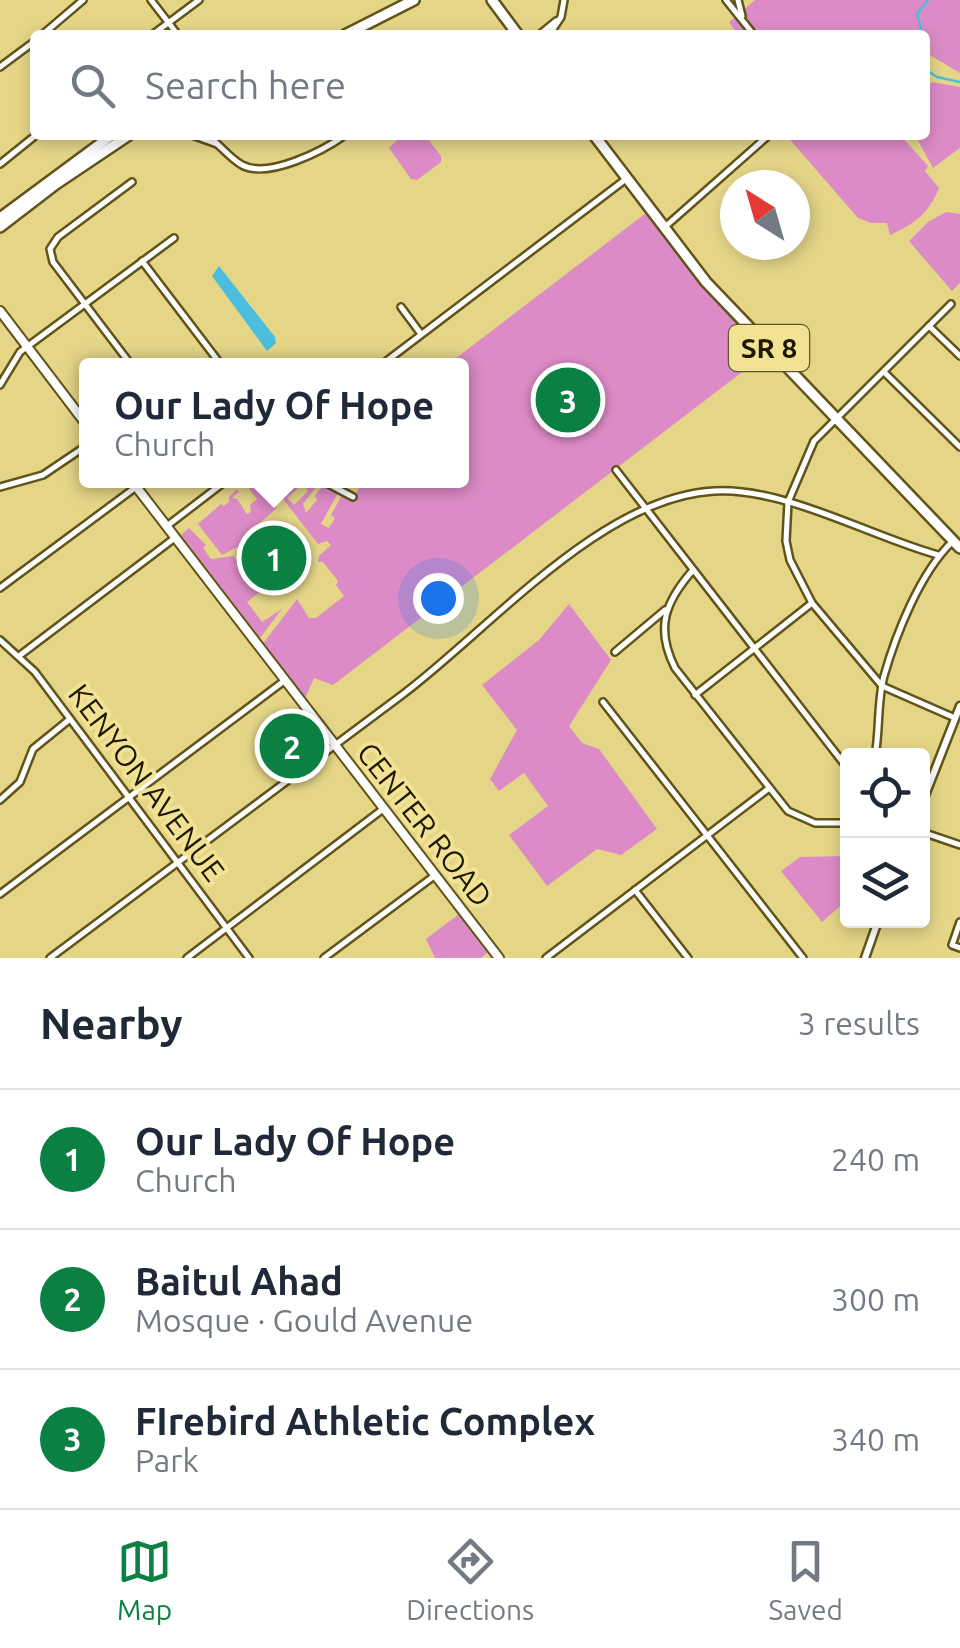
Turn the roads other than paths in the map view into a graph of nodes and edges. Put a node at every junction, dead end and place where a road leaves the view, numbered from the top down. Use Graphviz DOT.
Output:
graph roads {
  1 [pos="83,0"];
  2 [pos="151,0"];
  3 [pos="199,0"];
  4 [pos="492,0"];
  5 [pos="564,0"];
  6 [pos="726,0"];
  7 [pos="738,0"];
  8 [pos="412,1"];
  9 [pos="742,19"];
  10 [pos="559,20"];
  11 [pos="169,23"];
  12 [pos="48,30"];
  13 [pos="159,30"];
  14 [pos="174,30"];
  15 [pos="355,30"];
  16 [pos="514,30"];
  17 [pos="546,30"];
  18 [pos="552,30"];
  19 [pos="750,30"];
  20 [pos="30,44"];
  21 [pos="0,67"];
  22 [pos="30,140"];
  23 [pos="105,140"];
  24 [pos="122,140"];
  25 [pos="206,140"];
  26 [pos="212,140"];
  27 [pos="337,140"];
  28 [pos="598,140"];
  29 [pos="764,140"];
  30 [pos="217,144"];
  31 [pos="0,164"];
  32 [pos="626,179"];
  33 [pos="132,182"];
  34 [pos="0,218"];
  35 [pos="0,227"];
  36 [pos="664,228"];
  37 [pos="174,238"];
  38 [pos="142,262"];
  39 [pos="86,304"];
  40 [pos="951,304"];
  41 [pos="400,307"];
  42 [pos="0,310"];
  43 [pos="929,326"];
  44 [pos="421,334"];
  45 [pos="28,346"];
  46 [pos="960,356"];
  47 [pos="126,358"];
  48 [pos="216,358"];
  49 [pos="390,358"];
  50 [pos="883,370"];
  51 [pos="0,385"];
  52 [pos="79,415"];
  53 [pos="836,418"];
  54 [pos="960,447"];
  55 [pos="79,451"];
  56 [pos="616,470"];
  57 [pos="0,487"];
  58 [pos="129,488"];
  59 [pos="137,488"];
  60 [pos="217,488"];
  61 [pos="337,488"];
  62 [pos="353,497"];
  63 [pos="788,502"];
  64 [pos="644,507"];
  65 [pos="167,526"];
  66 [pos="176,537"];
  67 [pos="956,545"];
  68 [pos="938,556"];
  69 [pos="693,570"];
  70 [pos="0,588"];
  71 [pos="812,603"];
  72 [pos="665,610"];
  73 [pos="652,622"];
  74 [pos="666,628"];
  75 [pos="0,640"];
  76 [pos="753,649"];
  77 [pos="615,652"];
  78 [pos="20,656"];
  79 [pos="284,681"];
  80 [pos="882,686"];
  81 [pos="695,695"];
  82 [pos="602,702"];
  83 [pos="960,706"];
  84 [pos="955,718"];
  85 [pos="70,719"];
  86 [pos="334,745"];
  87 [pos="876,748"];
  88 [pos="840,759"];
  89 [pos="930,782"];
  90 [pos="768,788"];
  91 [pos="129,798"];
  92 [pos="0,800"];
  93 [pos="383,809"];
  94 [pos="840,824"];
  95 [pos="707,835"];
  96 [pos="930,835"];
  97 [pos="960,845"];
  98 [pos="177,862"];
  99 [pos="434,875"];
  100 [pos="635,890"];
  101 [pos="0,894"];
  102 [pos="960,922"];
  103 [pos="226,927"];
  104 [pos="875,928"];
  105 [pos="960,948"];
  106 [pos="50,958"];
  107 [pos="186,958"];
  108 [pos="249,958"];
  109 [pos="324,958"];
  110 [pos="500,958"];
  111 [pos="546,958"];
  112 [pos="688,958"];
  113 [pos="803,958"];
  114 [pos="865,958"];
  1 -- 12 [label="street"];
  2 -- 11 [label="street"];
  3 -- 11 [label="street"];
  4 -- 16 [label="main road"];
  5 -- 10 [label="street"];
  6 -- 9 [label="street"];
  7 -- 9 [label="street"];
  8 -- 15 [label="main road"];
  9 -- 19 [label="street"];
  10 -- 17 [label="street"];
  10 -- 18 [label="street"];
  11 -- 13 [label="street"];
  11 -- 14 [label="street"];
  20 -- 21 [label="street"];
  22 -- 31 [label="street"];
  23 -- 34 [label="main road"];
  24 -- 35 [label="main road"];
  25 -- 30 [label="street"];
  26 -- 30 [label="street"];
  27 -- 30 [label="street"];
  28 -- 32 [label="main road, SR 8"];
  29 -- 36 [label="street"];
  32 -- 36 [label="main road, SR 8"];
  32 -- 44 [label="street"];
  33 -- 39 [label="street"];
  36 -- 53 [label="main road, SR 8"];
  37 -- 38 [label="street"];
  38 -- 39 [label="street"];
  38 -- 48 [label="street"];
  39 -- 45 [label="street"];
  39 -- 47 [label="street"];
  40 -- 43 [label="street"];
  41 -- 44 [label="street"];
  42 -- 45 [label="main road"];
  43 -- 46 [label="street"];
  43 -- 50 [label="street"];
  44 -- 49 [label="street"];
  45 -- 51 [label="street"];
  45 -- 52 [label="main road"];
  50 -- 53 [label="street"];
  50 -- 54 [label="street"];
  53 -- 63 [label="street"];
  53 -- 67 [label="main road, SR 8"];
  55 -- 57 [label="street"];
  56 -- 64 [label="street"];
  58 -- 70 [label="street"];
  59 -- 65 [label="main road, CENTER ROAD"];
  60 -- 65 [label="street"];
  61 -- 62 [label="street"];
  63 -- 64 [label="street"];
  63 -- 68 [label="street"];
  63 -- 71 [label="street"];
  64 -- 69 [label="street"];
  64 -- 86 [label="street"];
  65 -- 66 [label="main road, CENTER ROAD"];
  66 -- 78 [label="street"];
  66 -- 79 [label="main road, CENTER ROAD"];
  67 -- 68 [label="street"];
  68 -- 80 [label="street"];
  69 -- 72 [label="street"];
  69 -- 76 [label="street"];
  71 -- 76 [label="street"];
  71 -- 80 [label="street"];
  72 -- 73 [label="street"];
  72 -- 74 [label="street"];
  73 -- 74 [label="street"];
  73 -- 77 [label="street"];
  74 -- 81 [label="street"];
  75 -- 78 [label="street, KENYON AVENUE"];
  76 -- 81 [label="street"];
  76 -- 88 [label="street"];
  78 -- 85 [label="street, KENYON AVENUE"];
  79 -- 86 [label="main road, CENTER ROAD"];
  79 -- 91 [label="street"];
  80 -- 84 [label="street"];
  80 -- 87 [label="street"];
  81 -- 90 [label="street"];
  82 -- 95 [label="street"];
  83 -- 84 [label="street"];
  84 -- 89 [label="street"];
  85 -- 91 [label="street, KENYON AVENUE"];
  85 -- 92 [label="street"];
  86 -- 93 [label="main road, CENTER ROAD"];
  86 -- 98 [label="street"];
  90 -- 94 [label="street"];
  90 -- 95 [label="street"];
  91 -- 98 [label="street, KENYON AVENUE"];
  91 -- 101 [label="street"];
  93 -- 99 [label="main road, CENTER ROAD"];
  93 -- 103 [label="street"];
  95 -- 100 [label="street"];
  95 -- 113 [label="street"];
  96 -- 97 [label="street"];
  98 -- 103 [label="street, KENYON AVENUE"];
  98 -- 106 [label="street"];
  99 -- 109 [label="street"];
  99 -- 110 [label="main road, CENTER ROAD"];
  100 -- 111 [label="street"];
  100 -- 112 [label="street"];
  102 -- 105 [label="street"];
  103 -- 107 [label="street"];
  103 -- 108 [label="street, KENYON AVENUE"];
  104 -- 114 [label="street"];
}
